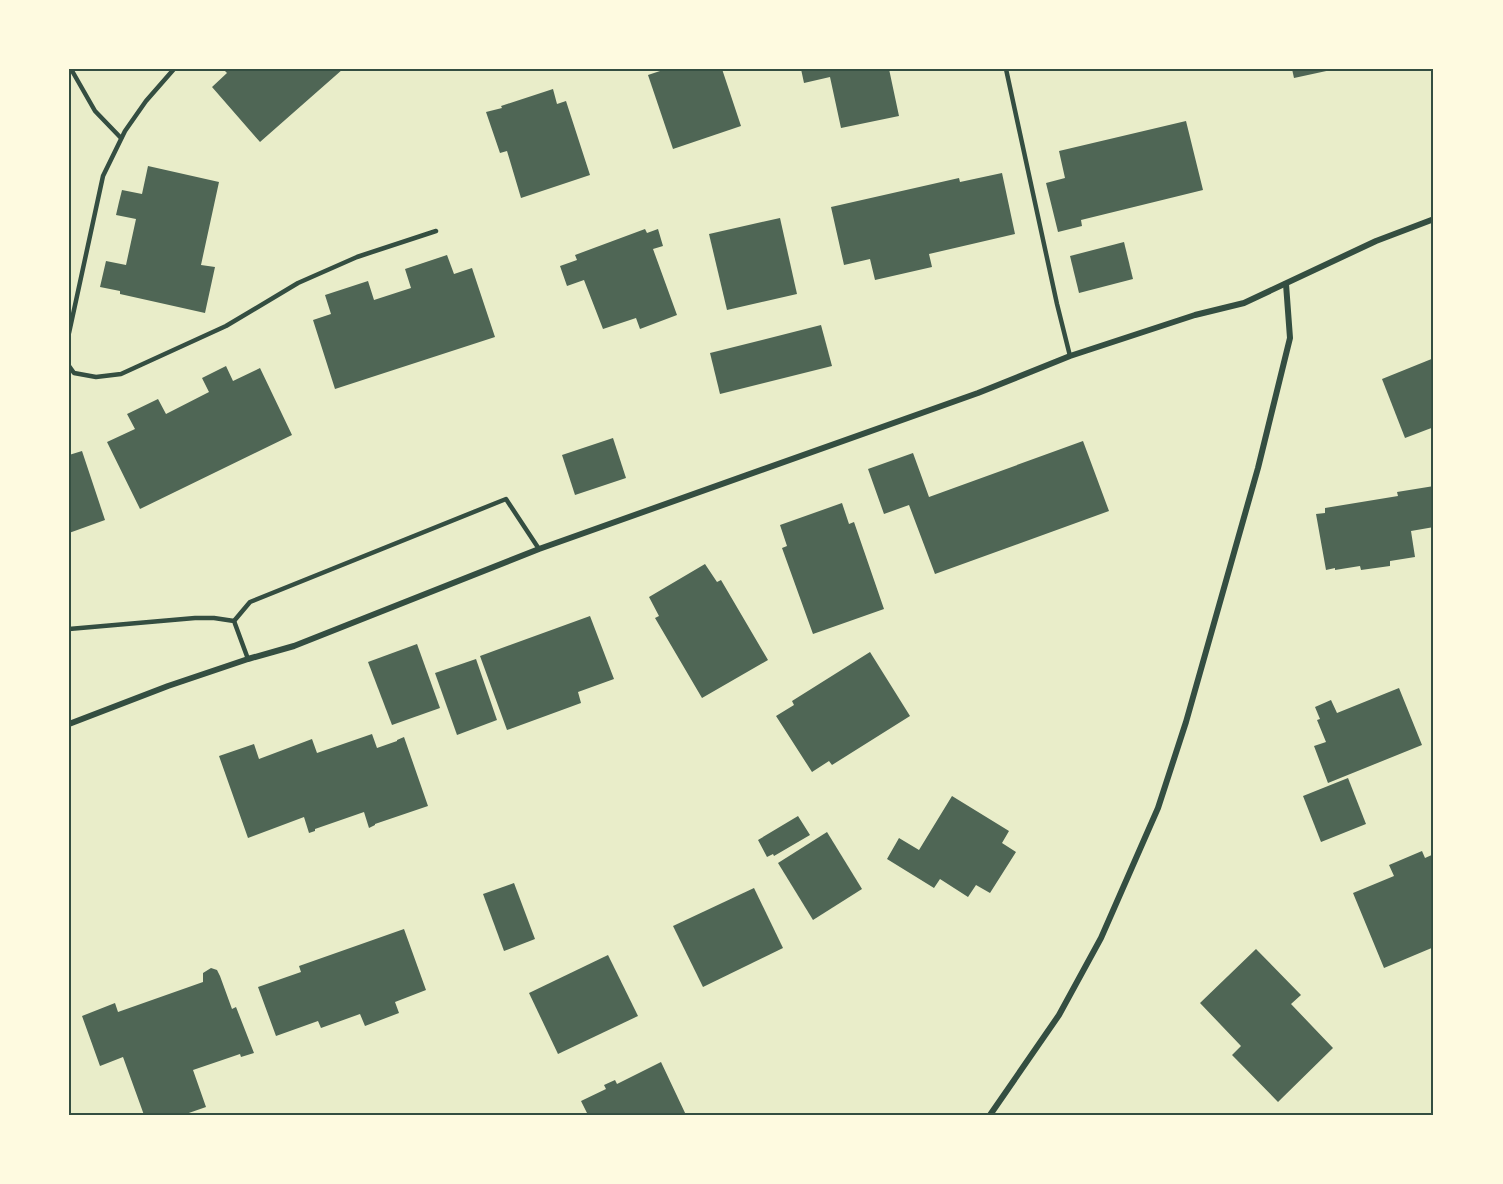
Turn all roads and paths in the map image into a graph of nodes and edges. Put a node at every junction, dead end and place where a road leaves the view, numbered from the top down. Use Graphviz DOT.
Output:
graph roads {
  1 [pos="71,69"];
  2 [pos="174,69"];
  3 [pos="1006,69"];
  4 [pos="121,138"];
  5 [pos="1434,219"];
  6 [pos="436,231"];
  7 [pos="1286,284"];
  8 [pos="69,333"];
  9 [pos="1070,357"];
  10 [pos="69,366"];
  11 [pos="539,549"];
  12 [pos="234,621"];
  13 [pos="69,630"];
  14 [pos="248,659"];
  15 [pos="69,724"];
  16 [pos="990,1115"];
  1 -- 4 [label="lane"];
  2 -- 4 [label="lane"];
  3 -- 9 [label="lane"];
  4 -- 8 [label="lane"];
  5 -- 7 [label="street"];
  6 -- 10 [label="lane"];
  7 -- 9 [label="street"];
  7 -- 16 [label="street"];
  9 -- 11 [label="street"];
  11 -- 12 [label="lane"];
  11 -- 14 [label="street"];
  12 -- 13 [label="lane"];
  12 -- 14 [label="lane"];
  14 -- 15 [label="street"];
}
